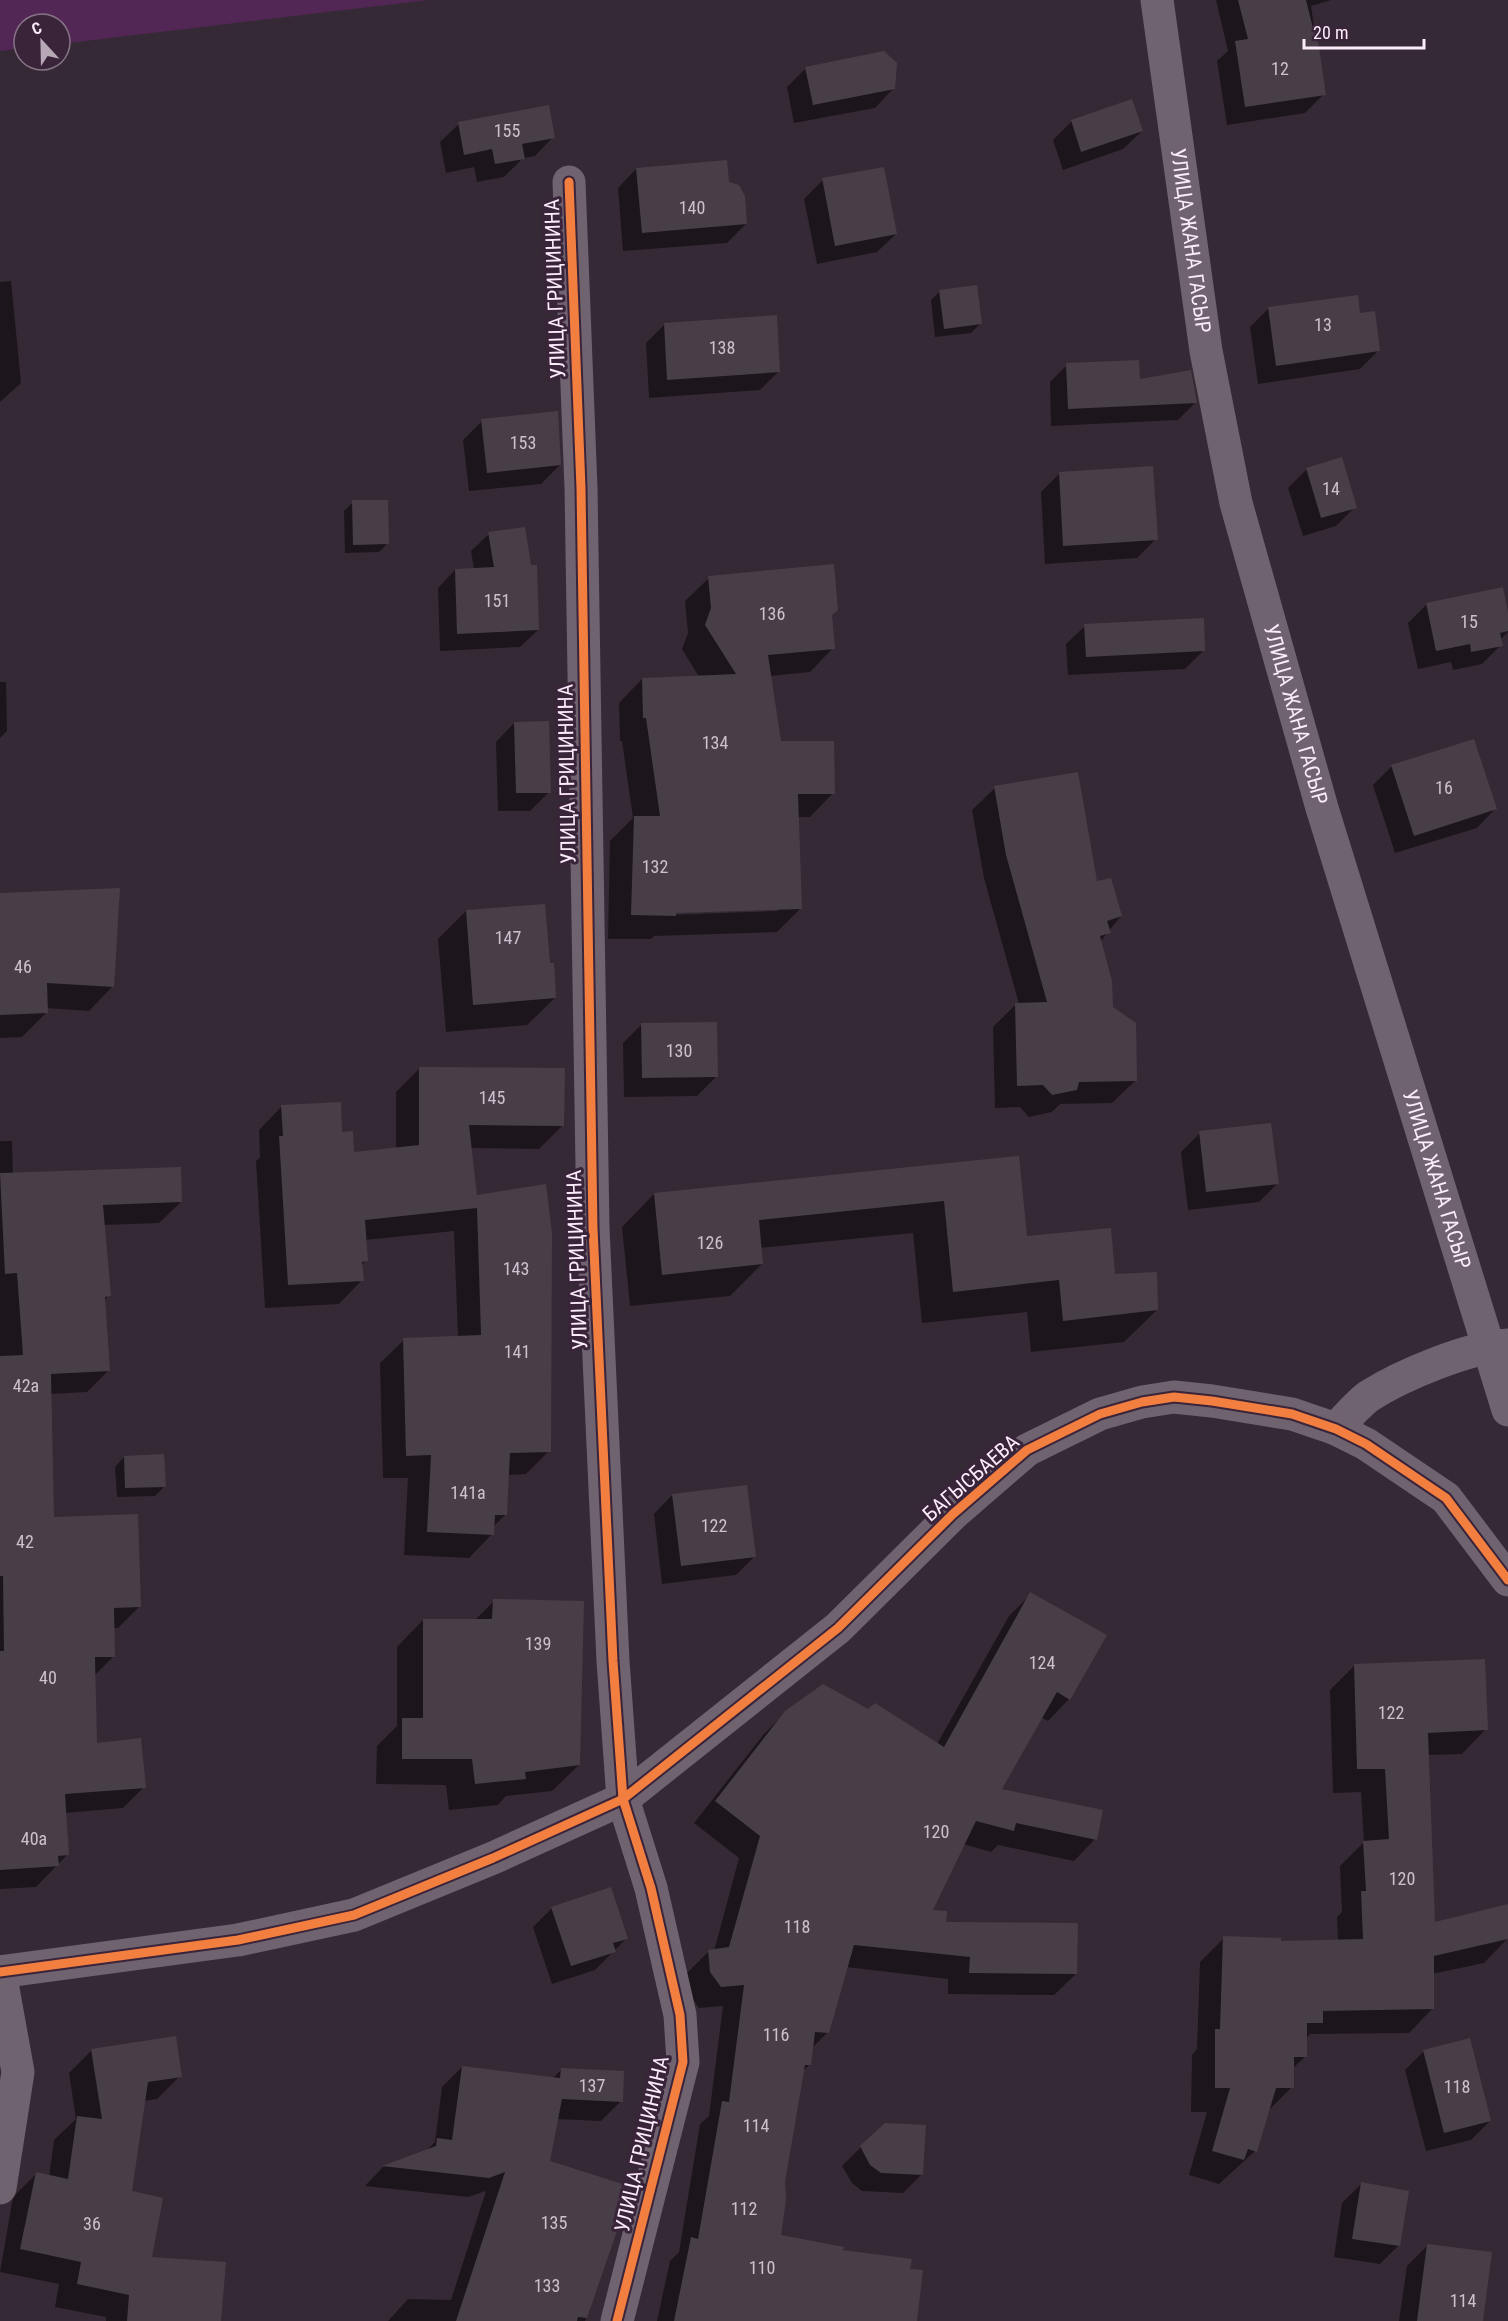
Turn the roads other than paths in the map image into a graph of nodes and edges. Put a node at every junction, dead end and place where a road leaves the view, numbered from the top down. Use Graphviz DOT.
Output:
graph roads {
  1 [pos="1157,0"];
  2 [pos="569,182"];
  3 [pos="1497,1346"];
  4 [pos="1508,1410"];
  5 [pos="1336,1429"];
  6 [pos="1507,1578"];
  7 [pos="623,1798"];
  8 [pos="0,1972"];
  9 [pos="0,2188"];
  10 [pos="617,2321"];
  1 -- 3 [label="street, УЛИЦА ЖАНА ГАСЫР"];
  2 -- 7 [label="street, УЛИЦА ГРИЦИНИНА"];
  3 -- 4 [label="street, УЛИЦА ЖАНА ГАСЫР"];
  3 -- 5 [label="street"];
  5 -- 6 [label="street, БАГЫСБАЕВА"];
  5 -- 7 [label="street, БАГЫСБАЕВА"];
  7 -- 8 [label="street, БАГЫСБАЕВА"];
  7 -- 10 [label="street, УЛИЦА ГРИЦИНИНА"];
  8 -- 9 [label="street"];
}
